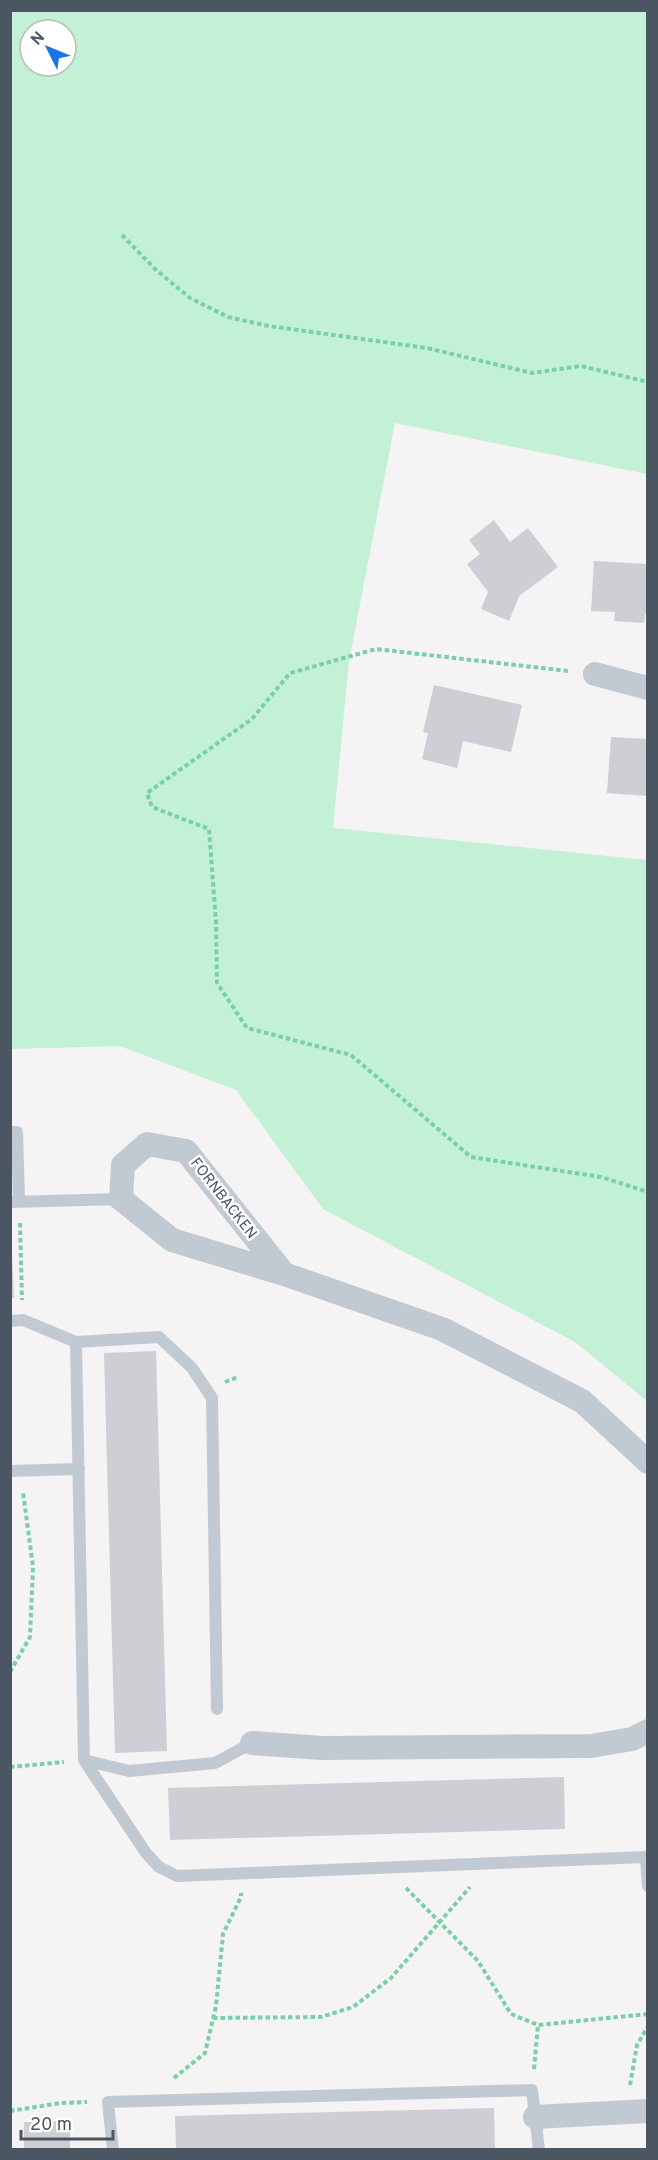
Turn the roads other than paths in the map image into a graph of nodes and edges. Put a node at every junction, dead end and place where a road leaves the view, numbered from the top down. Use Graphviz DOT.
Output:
graph roads {
  1 [pos="595,674"];
  2 [pos="648,688"];
  3 [pos="10,1132"];
  4 [pos="121,1199"];
  5 [pos="15,1202"];
  6 [pos="284,1274"];
  7 [pos="17,1321"];
  8 [pos="76,1342"];
  9 [pos="648,1462"];
  10 [pos="80,1469"];
  11 [pos="15,1471"];
  12 [pos="218,1708"];
  13 [pos="648,1731"];
  14 [pos="252,1743"];
  15 [pos="84,1760"];
  16 [pos="648,1886"];
  17 [pos="637,2111"];
  18 [pos="535,2117"];
  19 [pos="113,2150"];
  20 [pos="539,2150"];
  1 -- 2 [label="street"];
  3 -- 5 [label="lane"];
  4 -- 5 [label="lane"];
  4 -- 6 [label="street, FORNBACKEN"];
  4 -- 6 [label="street, FORNBACKEN"];
  6 -- 9 [label="street, FORNBACKEN"];
  7 -- 8 [label="lane"];
  8 -- 10 [label="lane"];
  8 -- 12 [label="lane"];
  10 -- 11 [label="lane"];
  10 -- 15 [label="lane"];
  13 -- 14 [label="street"];
  14 -- 15 [label="lane"];
  15 -- 16 [label="lane"];
  17 -- 18 [label="street"];
  18 -- 19 [label="lane"];
  18 -- 20 [label="lane"];
}
